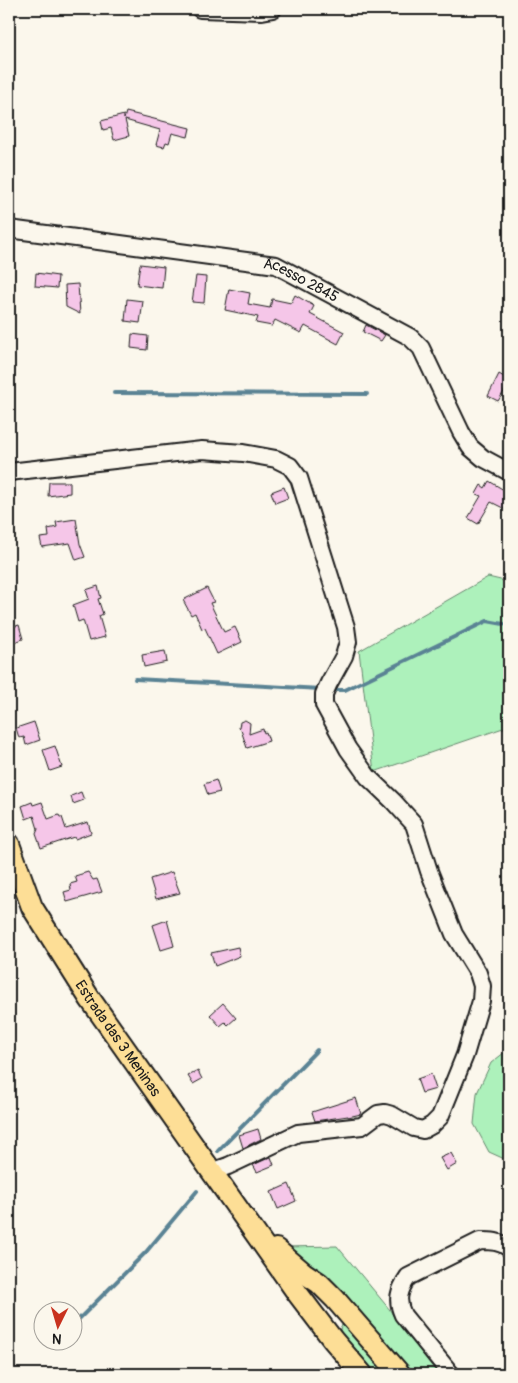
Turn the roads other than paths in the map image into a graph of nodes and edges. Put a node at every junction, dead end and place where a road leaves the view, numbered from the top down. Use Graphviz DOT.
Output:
graph roads {
  1 [pos="200,9"];
  2 [pos="273,9"];
  3 [pos="9,229"];
  4 [pos="9,472"];
  5 [pos="509,472"];
  6 [pos="9,844"];
  7 [pos="212,1172"];
  8 [pos="246,1219"];
  9 [pos="509,1248"];
  10 [pos="362,1374"];
  11 [pos="400,1374"];
  12 [pos="451,1374"];
  1 -- 2 [label="street"];
  3 -- 5 [label="street, Acesso 2845"];
  4 -- 7 [label="street"];
  6 -- 7 [label="main road, Estrada das 3 Meninas"];
  7 -- 8 [label="main road, Estrada das 3 Meninas"];
  8 -- 10 [label="main road, Estrada das 3 Meninas"];
  8 -- 11 [label="main road, Estrada das 3 Meninas"];
  9 -- 12 [label="street"];
}
